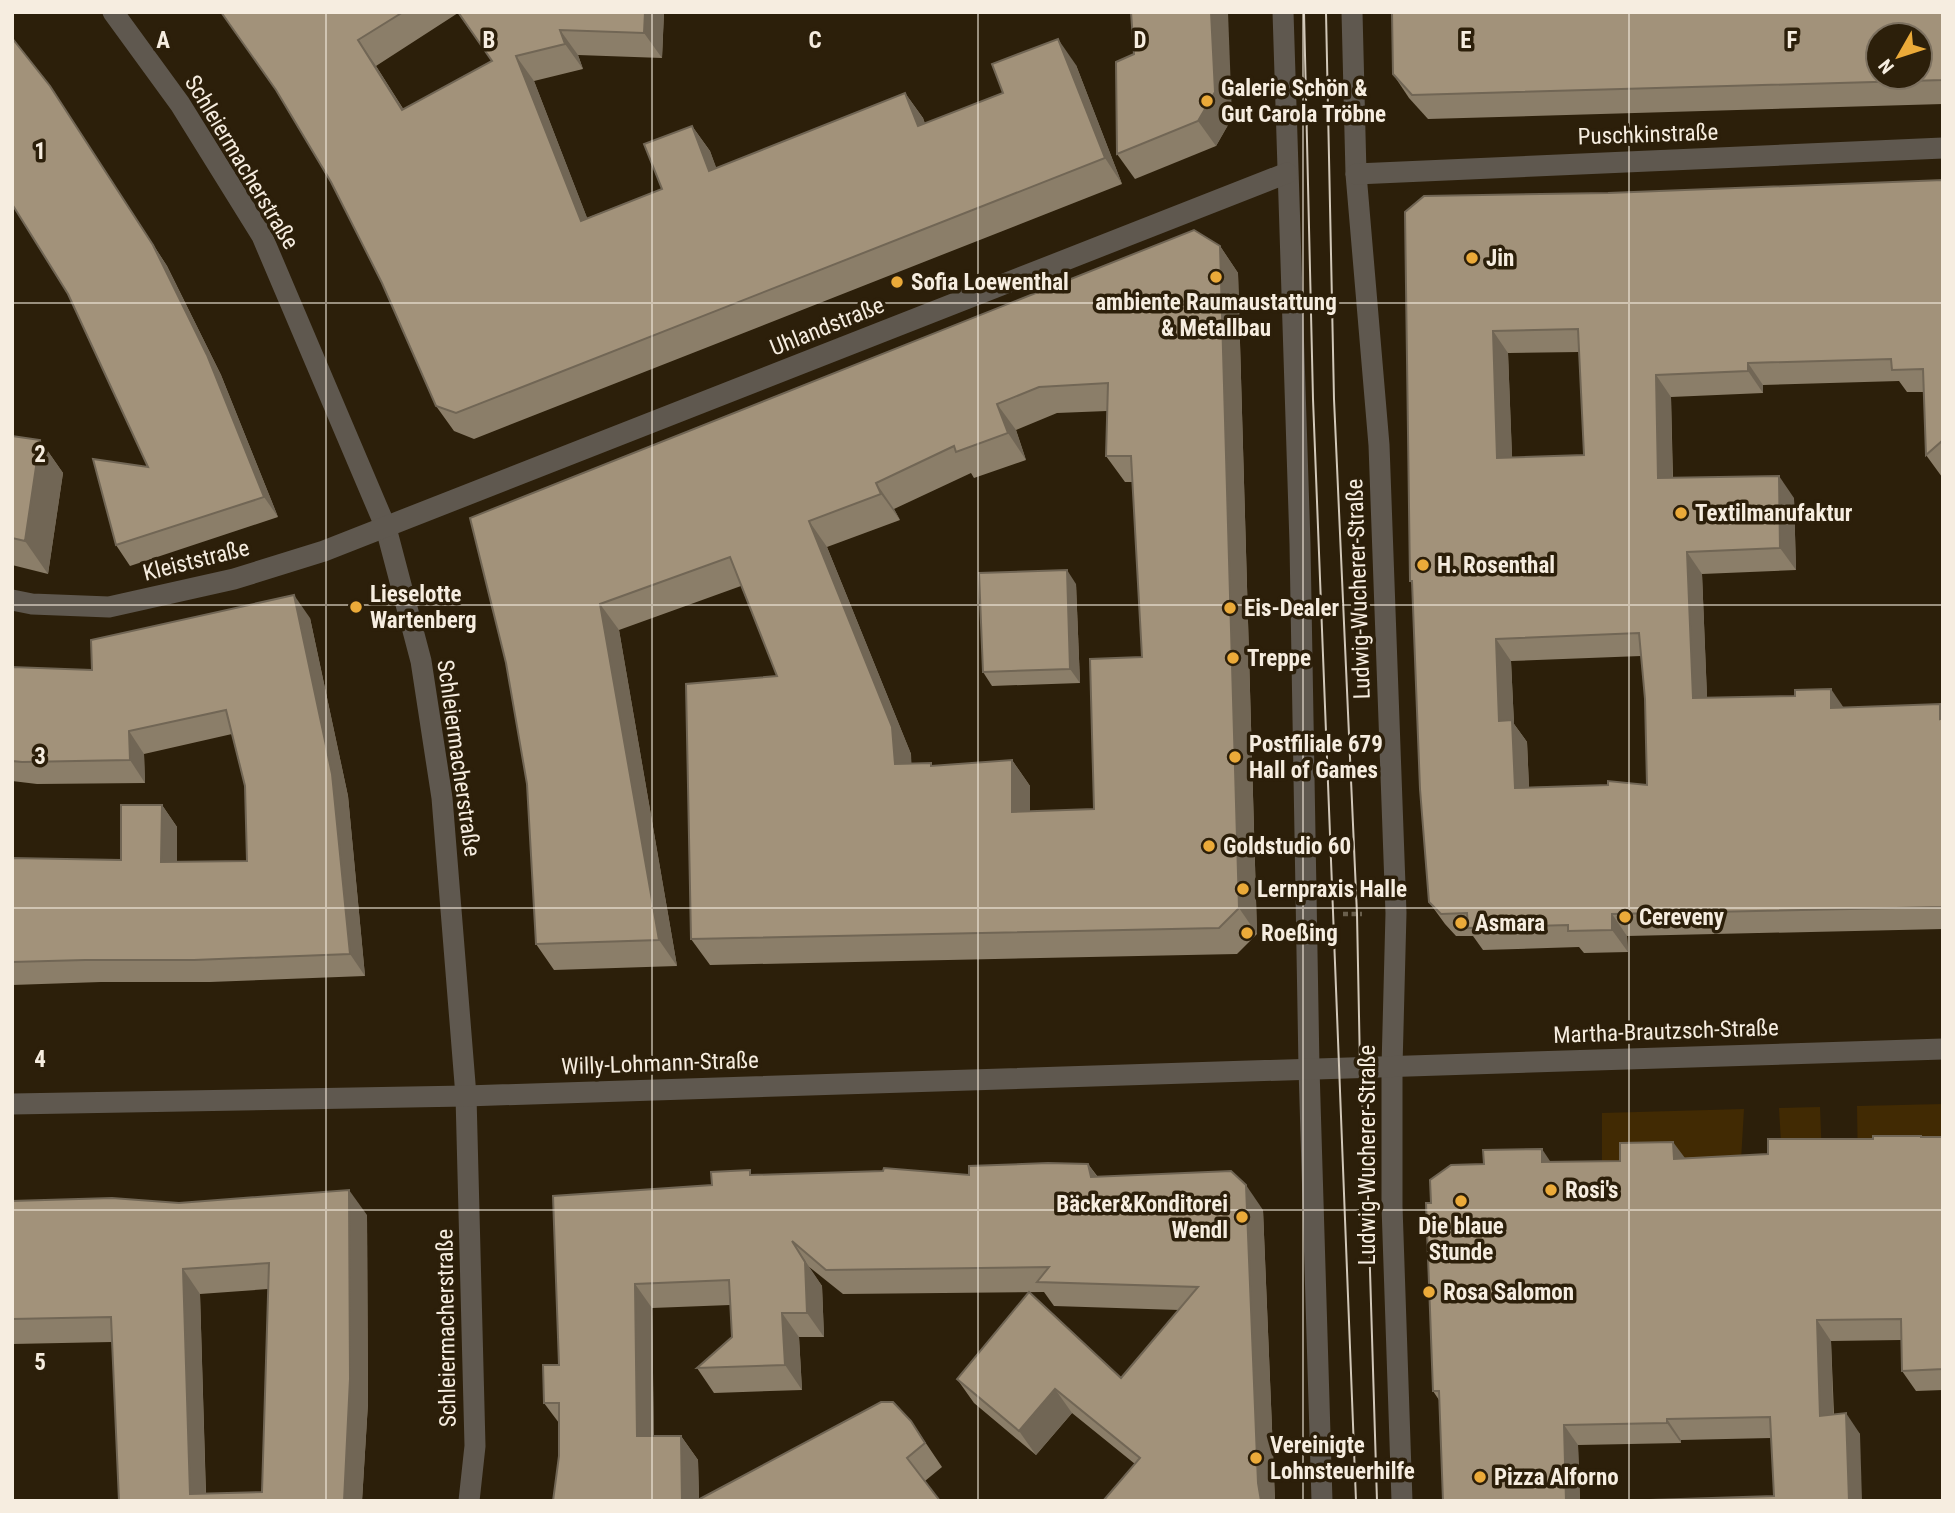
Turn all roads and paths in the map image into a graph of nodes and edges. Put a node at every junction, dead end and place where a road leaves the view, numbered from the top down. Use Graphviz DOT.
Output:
graph roads {
  1 [pos="113,12"];
  2 [pos="1283,12"];
  3 [pos="1352,12"];
  4 [pos="1943,148"];
  5 [pos="1287,173"];
  6 [pos="1356,174"];
  7 [pos="386,528"];
  8 [pos="12,600"];
  9 [pos="1396,913"];
  10 [pos="1308,915"];
  11 [pos="1943,1049"];
  12 [pos="1391,1067"];
  13 [pos="1309,1068"];
  14 [pos="466,1096"];
  15 [pos="12,1104"];
  16 [pos="469,1501"];
  17 [pos="1322,1501"];
  18 [pos="1402,1501"];
  1 -- 7 [label="street, Schleiermacherstraße"];
  2 -- 5 [label="street"];
  3 -- 6 [label="street, Ludwig-Wucherer-Straße"];
  4 -- 6 [label="street, Puschkinstraße"];
  5 -- 7 [label="street, Uhlandstraße"];
  5 -- 10 [label="street"];
  6 -- 9 [label="street, Ludwig-Wucherer-Straße"];
  7 -- 8 [label="street, Kleiststraße"];
  7 -- 14 [label="street, Schleiermacherstraße"];
  9 -- 10 [label="path"];
  9 -- 12 [label="street, Ludwig-Wucherer-Straße"];
  10 -- 13 [label="street"];
  11 -- 12 [label="street, Martha-Brautzsch-Straße"];
  12 -- 13 [label="street, Martha-Brautzsch-Straße"];
  12 -- 18 [label="street, Ludwig-Wucherer-Straße"];
  13 -- 14 [label="street, Willy-Lohmann-Straße"];
  13 -- 17 [label="street"];
  14 -- 15 [label="street, Willy-Lohmann-Straße"];
  14 -- 16 [label="street, Schleiermacherstraße"];
}
